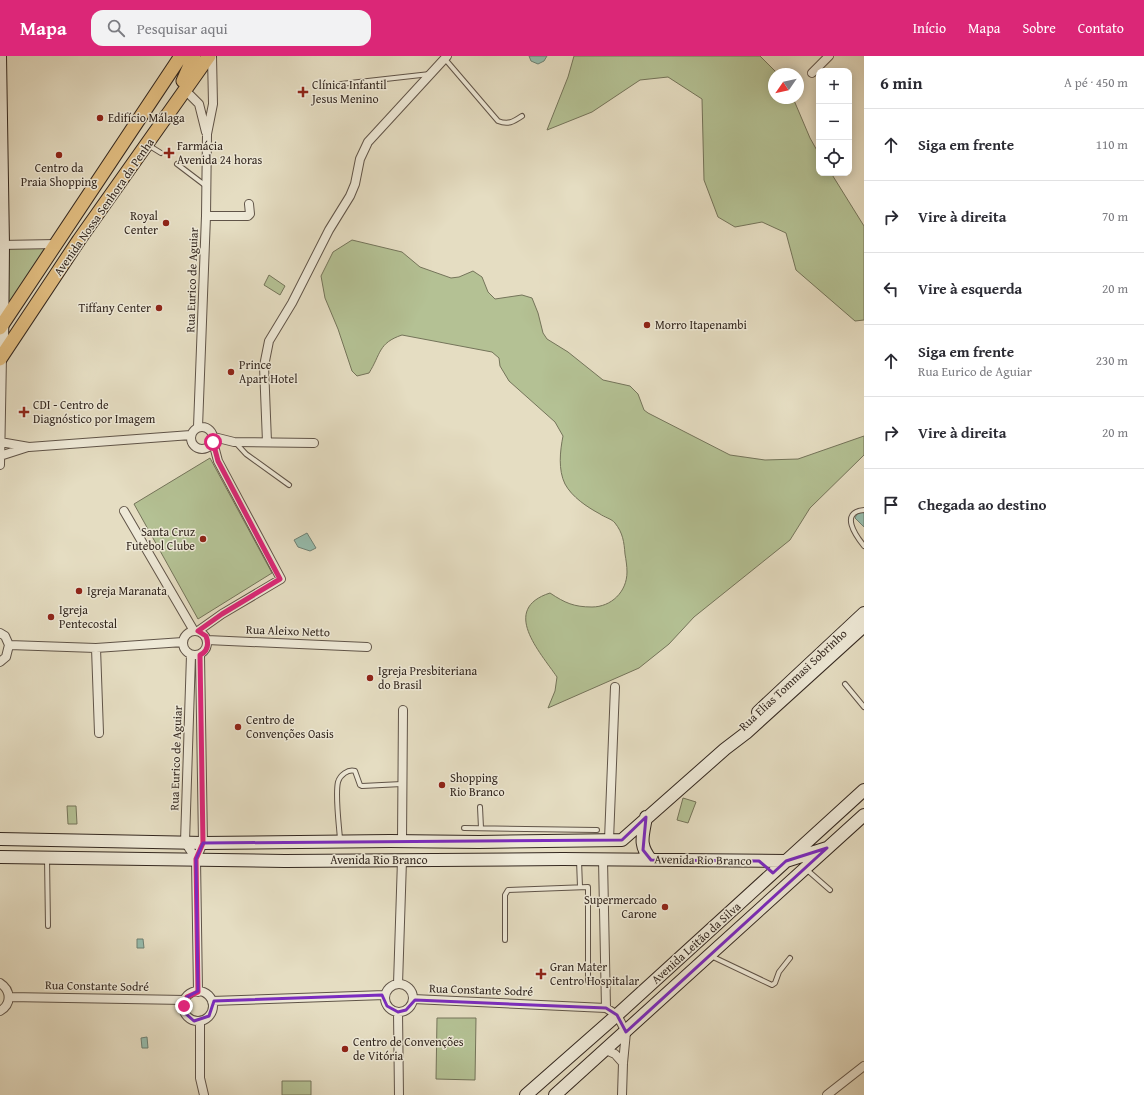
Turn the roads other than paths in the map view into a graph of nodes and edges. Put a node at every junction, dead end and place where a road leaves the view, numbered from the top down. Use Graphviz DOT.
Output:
graph roads {
  1 [pos="0,56"];
  2 [pos="181,56"];
  3 [pos="194,56"];
  4 [pos="210,56"];
  5 [pos="829,56"];
  6 [pos="446,57"];
  7 [pos="432,73"];
  8 [pos="812,73"];
  9 [pos="341,84"];
  10 [pos="185,90"];
  11 [pos="199,104"];
  12 [pos="213,104"];
  13 [pos="522,116"];
  14 [pos="162,123"];
  15 [pos="207,134"];
  16 [pos="148,145"];
  17 [pos="161,153"];
  18 [pos="177,164"];
  19 [pos="206,186"];
  20 [pos="249,204"];
  21 [pos="206,216"];
  22 [pos="79,240"];
  23 [pos="56,244"];
  24 [pos="2,245"];
  25 [pos="2,325"];
  26 [pos="1,357"];
  27 [pos="198,428"];
  28 [pos="191,435"];
  29 [pos="214,440"];
  30 [pos="0,442"];
  31 [pos="234,442"];
  32 [pos="267,442"];
  33 [pos="314,443"];
  34 [pos="29,447"];
  35 [pos="0,456"];
  36 [pos="0,465"];
  37 [pos="289,485"];
  38 [pos="864,510"];
  39 [pos="124,511"];
  40 [pos="864,546"];
  41 [pos="864,613"];
  42 [pos="864,626"];
  43 [pos="196,631"];
  44 [pos="0,633"];
  45 [pos="207,640"];
  46 [pos="183,642"];
  47 [pos="9,645"];
  48 [pos="367,646"];
  49 [pos="96,648"];
  50 [pos="191,655"];
  51 [pos="200,655"];
  52 [pos="0,662"];
  53 [pos="845,684"];
  54 [pos="615,687"];
  55 [pos="864,707"];
  56 [pos="403,710"];
  57 [pos="99,732"];
  58 [pos="724,749"];
  59 [pos="402,784"];
  60 [pos="864,790"];
  61 [pos="480,807"];
  62 [pos="864,815"];
  63 [pos="646,817"];
  64 [pos="464,828"];
  65 [pos="481,828"];
  66 [pos="597,830"];
  67 [pos="585,835"];
  68 [pos="0,839"];
  69 [pos="609,840"];
  70 [pos="622,840"];
  71 [pos="185,842"];
  72 [pos="340,842"];
  73 [pos="402,842"];
  74 [pos="203,843"];
  75 [pos="827,848"];
  76 [pos="0,857"];
  77 [pos="47,858"];
  78 [pos="196,859"];
  79 [pos="402,860"];
  80 [pos="579,860"];
  81 [pos="603,860"];
  82 [pos="651,860"];
  83 [pos="759,861"];
  84 [pos="786,861"];
  85 [pos="805,868"];
  86 [pos="767,878"];
  87 [pos="580,887"];
  88 [pos="830,890"];
  89 [pos="48,926"];
  90 [pos="505,940"];
  91 [pos="710,955"];
  92 [pos="790,958"];
  93 [pos="588,981"];
  94 [pos="0,983"];
  95 [pos="398,984"];
  96 [pos="198,992"];
  97 [pos="385,994"];
  98 [pos="9,997"];
  99 [pos="413,999"];
  100 [pos="185,1000"];
  101 [pos="212,1001"];
  102 [pos="606,1008"];
  103 [pos="0,1011"];
  104 [pos="398,1012"];
  105 [pos="617,1015"];
  106 [pos="200,1021"];
  107 [pos="626,1032"];
  108 [pos="606,1050"];
  109 [pos="623,1063"];
  110 [pos="864,1066"];
  111 [pos="200,1078"];
  112 [pos="199,1095"];
  113 [pos="204,1095"];
  114 [pos="399,1095"];
  115 [pos="526,1095"];
  116 [pos="555,1095"];
  117 [pos="622,1095"];
  118 [pos="827,1095"];
  1 -- 24 [label="street"];
  2 -- 23 [label="main road, Avenida Nossa Senhora da Penha"];
  3 -- 14 [label="main road"];
  4 -- 10 [label="main road, Avenida Nossa Senhora da Penha"];
  4 -- 12 [label="street, Rua Eurico de Aguiar"];
  5 -- 8 [label="street"];
  6 -- 7 [label="street"];
  6 -- 13 [label="lane"];
  7 -- 9 [label="lane"];
  7 -- 32 [label="street"];
  10 -- 11 [label="street"];
  10 -- 14 [label="main road, Avenida Nossa Senhora da Penha"];
  11 -- 12 [label="street"];
  11 -- 15 [label="street, Rua Eurico de Aguiar"];
  12 -- 15 [label="street, Rua Eurico de Aguiar"];
  14 -- 16 [label="main road, Avenida Nossa Senhora da Penha"];
  15 -- 19 [label="street, Rua Eurico de Aguiar"];
  16 -- 17 [label="lane"];
  16 -- 22 [label="main road, Avenida Nossa Senhora da Penha"];
  18 -- 19 [label="lane"];
  19 -- 21 [label="street, Rua Eurico de Aguiar"];
  20 -- 21 [label="street"];
  21 -- 27 [label="street, Rua Eurico de Aguiar"];
  22 -- 23 [label="main road"];
  22 -- 26 [label="main road, Avenida Nossa Senhora da Penha"];
  23 -- 24 [label="street"];
  23 -- 25 [label="main road, Avenida Nossa Senhora da Penha"];
  24 -- 25 [label="street"];
  25 -- 26 [label="street"];
  26 -- 30 [label="street"];
  27 -- 28 [label="street"];
  27 -- 29 [label="street"];
  28 -- 29 [label="street"];
  28 -- 34 [label="street"];
  29 -- 31 [label="street"];
  29 -- 43 [label="street"];
  30 -- 34 [label="street"];
  30 -- 35 [label="street"];
  31 -- 32 [label="street"];
  31 -- 37 [label="lane"];
  32 -- 33 [label="street"];
  34 -- 35 [label="street"];
  35 -- 36 [label="street"];
  38 -- 40 [label="lane"];
  39 -- 43 [label="street"];
  41 -- 58 [label="street, Rua Elias Tommasi Sobrinho"];
  42 -- 58 [label="street, Rua Elias Tommasi Sobrinho"];
  43 -- 45 [label="street"];
  43 -- 46 [label="street"];
  44 -- 47 [label="street"];
  45 -- 48 [label="street, Rua Aleixo Netto"];
  45 -- 51 [label="street"];
  46 -- 49 [label="street"];
  46 -- 50 [label="street"];
  47 -- 49 [label="street"];
  47 -- 52 [label="street"];
  49 -- 57 [label="street"];
  50 -- 51 [label="street"];
  50 -- 71 [label="street, Rua Eurico de Aguiar"];
  51 -- 74 [label="street, Rua Eurico de Aguiar"];
  53 -- 55 [label="lane"];
  54 -- 69 [label="street"];
  56 -- 59 [label="street"];
  58 -- 63 [label="street, Rua Elias Tommasi Sobrinho"];
  59 -- 72 [label="lane"];
  59 -- 73 [label="street"];
  60 -- 84 [label="street, Avenida Leitão da Silva"];
  61 -- 65 [label="lane"];
  62 -- 75 [label="street, Avenida Leitão da Silva"];
  63 -- 70 [label="street, Rua Elias Tommasi Sobrinho"];
  63 -- 82 [label="street"];
  64 -- 65 [label="lane"];
  65 -- 67 [label="lane"];
  66 -- 67 [label="lane"];
  67 -- 69 [label="street, Avenida Rio Branco"];
  67 -- 73 [label="street, Avenida Rio Branco"];
  68 -- 71 [label="street, Avenida Rio Branco"];
  69 -- 70 [label="street, Avenida Rio Branco"];
  71 -- 74 [label="street, Avenida Rio Branco"];
  71 -- 78 [label="street"];
  72 -- 73 [label="street, Avenida Rio Branco"];
  72 -- 74 [label="street, Avenida Rio Branco"];
  74 -- 78 [label="street, Rua Eurico de Aguiar"];
  75 -- 84 [label="street"];
  75 -- 85 [label="street, Avenida Leitão da Silva"];
  76 -- 77 [label="street, Avenida Rio Branco"];
  77 -- 78 [label="street, Avenida Rio Branco"];
  77 -- 89 [label="lane"];
  78 -- 79 [label="street, Avenida Rio Branco"];
  78 -- 96 [label="street, Rua Eurico de Aguiar"];
  79 -- 80 [label="street, Avenida Rio Branco"];
  79 -- 95 [label="street"];
  80 -- 81 [label="street, Avenida Rio Branco"];
  80 -- 87 [label="lane"];
  81 -- 82 [label="street, Avenida Rio Branco"];
  81 -- 102 [label="street"];
  82 -- 83 [label="street, Avenida Rio Branco"];
  83 -- 84 [label="street, Avenida Rio Branco"];
  83 -- 86 [label="street, Avenida Rio Branco"];
  84 -- 86 [label="street, Avenida Leitão da Silva"];
  85 -- 88 [label="lane"];
  85 -- 91 [label="street, Avenida Leitão da Silva"];
  86 -- 105 [label="street, Avenida Leitão da Silva"];
  87 -- 90 [label="lane"];
  87 -- 93 [label="lane"];
  91 -- 92 [label="lane"];
  91 -- 107 [label="street, Avenida Leitão da Silva"];
  94 -- 98 [label="street"];
  95 -- 97 [label="street"];
  95 -- 99 [label="street"];
  96 -- 100 [label="street"];
  96 -- 101 [label="street"];
  97 -- 101 [label="street"];
  97 -- 104 [label="street"];
  98 -- 100 [label="street, Rua Constante Sodré"];
  98 -- 103 [label="street"];
  99 -- 102 [label="street, Rua Constante Sodré"];
  99 -- 104 [label="street"];
  100 -- 106 [label="street"];
  101 -- 106 [label="street"];
  102 -- 105 [label="street, Rua Constante Sodré"];
  104 -- 114 [label="street"];
  105 -- 107 [label="street"];
  105 -- 115 [label="street, Avenida Leitão da Silva"];
  106 -- 111 [label="street"];
  107 -- 108 [label="street, Avenida Leitão da Silva"];
  107 -- 109 [label="street"];
  108 -- 109 [label="street"];
  108 -- 116 [label="street, Avenida Leitão da Silva"];
  109 -- 117 [label="street"];
  110 -- 118 [label="street"];
  111 -- 112 [label="street"];
  111 -- 113 [label="street"];
}
